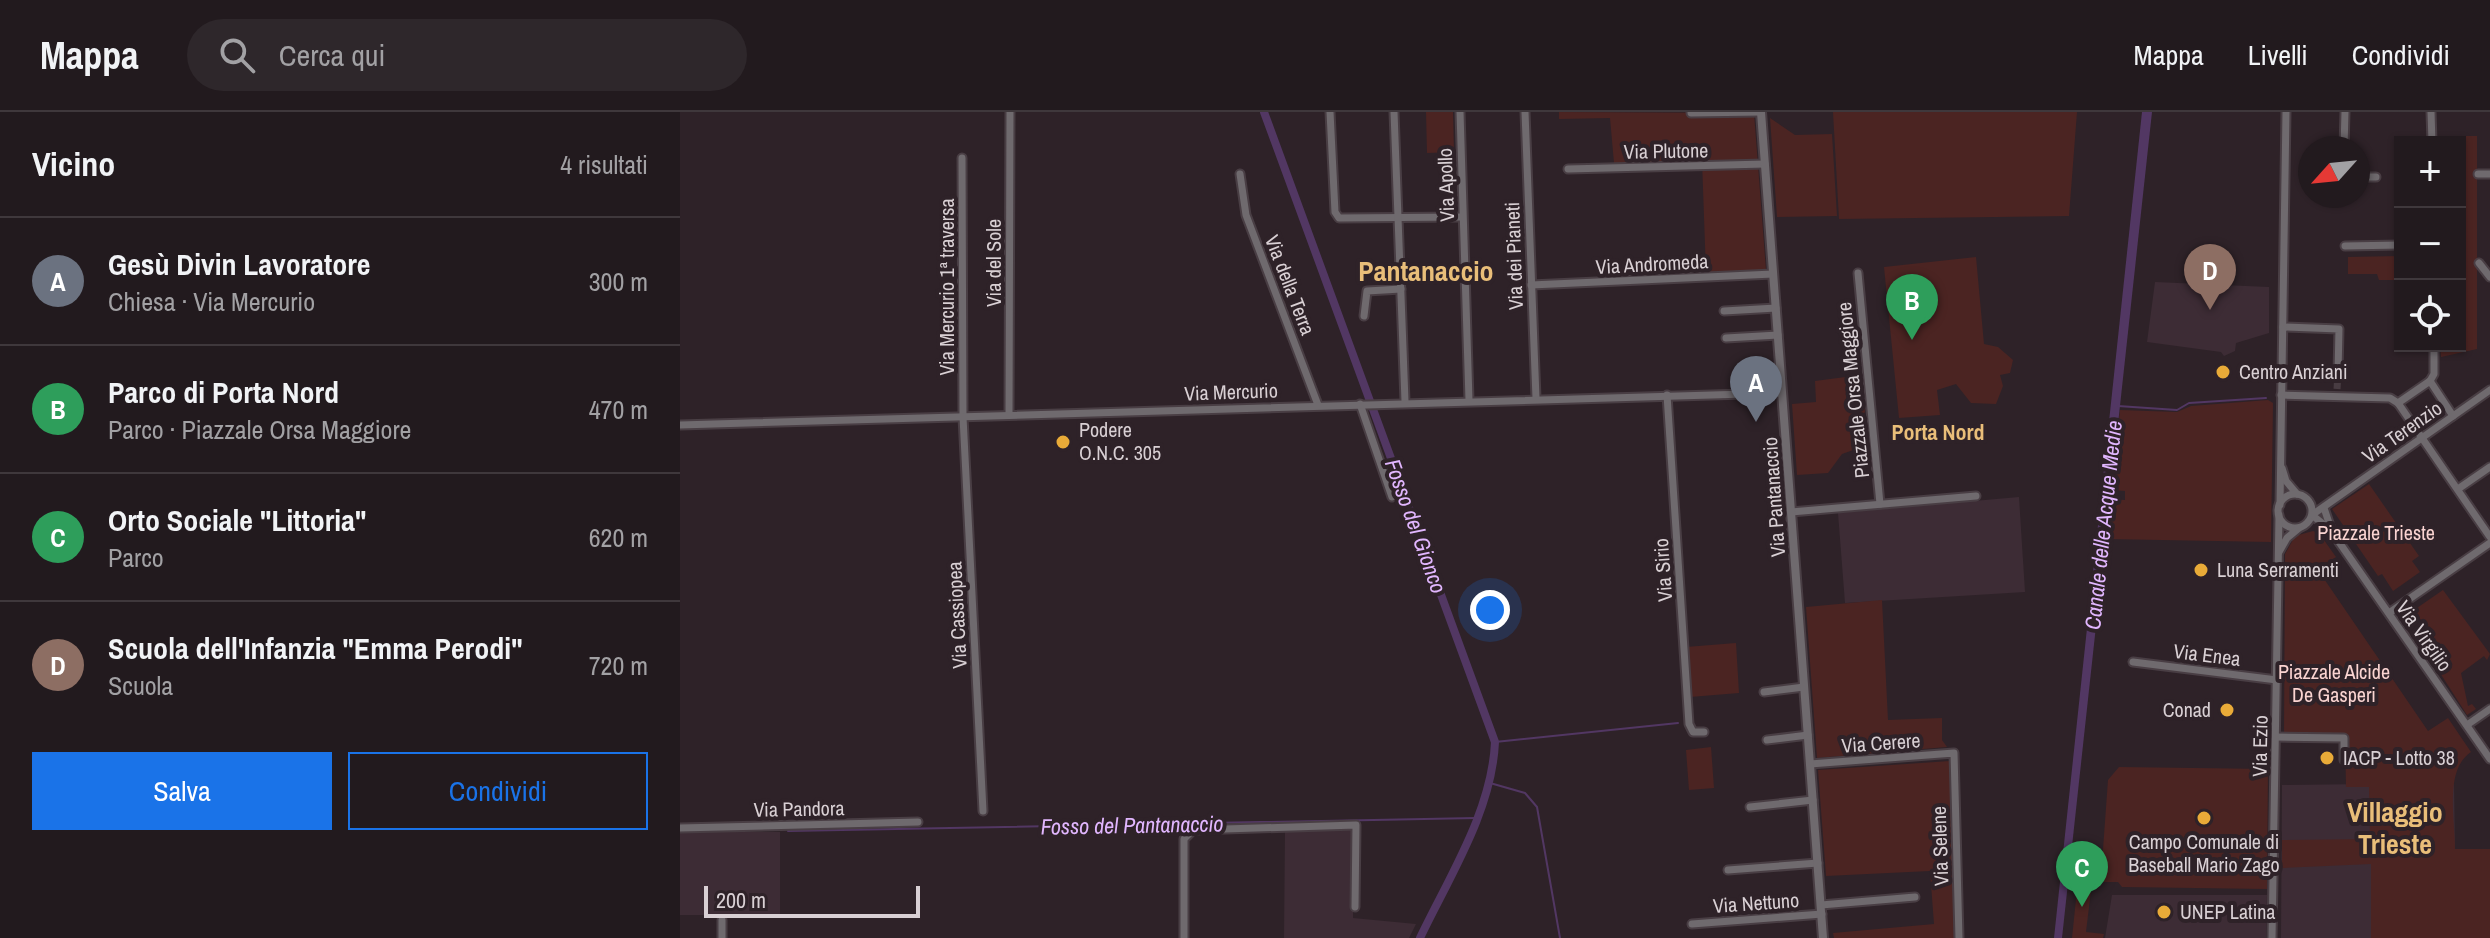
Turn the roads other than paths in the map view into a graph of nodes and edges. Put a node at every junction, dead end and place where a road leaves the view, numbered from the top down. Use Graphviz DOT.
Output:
graph roads {
  1 [pos="1010,112"];
  2 [pos="1330,112"];
  3 [pos="1394,112"];
  4 [pos="1460,112"];
  5 [pos="1525,112"];
  6 [pos="1761,112"];
  7 [pos="2286,112"];
  8 [pos="2345,112"];
  9 [pos="2431,112"];
  10 [pos="1691,113"];
  11 [pos="2344,136"];
  12 [pos="2432,136"];
  13 [pos="962,158"];
  14 [pos="1765,164"];
  15 [pos="1568,169"];
  16 [pos="1240,174"];
  17 [pos="2478,174"];
  18 [pos="2490,174"];
  19 [pos="2370,177"];
  20 [pos="2376,177"];
  21 [pos="1462,217"];
  22 [pos="1398,218"];
  23 [pos="2394,245"];
  24 [pos="2345,246"];
  25 [pos="2479,263"];
  26 [pos="1858,273"];
  27 [pos="1773,274"];
  28 [pos="2490,277"];
  29 [pos="1531,285"];
  30 [pos="1401,289"];
  31 [pos="1776,308"];
  32 [pos="1724,311"];
  33 [pos="1364,316"];
  34 [pos="2283,327"];
  35 [pos="1778,335"];
  36 [pos="1726,338"];
  37 [pos="2434,352"];
  38 [pos="2338,373"];
  39 [pos="2430,381"];
  40 [pos="2490,390"];
  41 [pos="1782,393"];
  42 [pos="1667,395"];
  43 [pos="2281,395"];
  44 [pos="1536,398"];
  45 [pos="1469,400"];
  46 [pos="1405,401"];
  47 [pos="2398,403"];
  48 [pos="1362,404"];
  49 [pos="1318,405"];
  50 [pos="1009,415"];
  51 [pos="2453,416"];
  52 [pos="963,417"];
  53 [pos="680,425"];
  54 [pos="2422,438"];
  55 [pos="2280,462"];
  56 [pos="2490,467"];
  57 [pos="2458,489"];
  58 [pos="2298,494"];
  59 [pos="1976,496"];
  60 [pos="1392,497"];
  61 [pos="2308,500"];
  62 [pos="2333,500"];
  63 [pos="1880,504"];
  64 [pos="2280,505"];
  65 [pos="2324,508"];
  66 [pos="1791,512"];
  67 [pos="2279,515"];
  68 [pos="2312,515"];
  69 [pos="2301,527"];
  70 [pos="2332,532"];
  71 [pos="2490,540"];
  72 [pos="2279,554"];
  73 [pos="2389,613"];
  74 [pos="2133,662"];
  75 [pos="2277,680"];
  76 [pos="1804,687"];
  77 [pos="1764,692"];
  78 [pos="2490,709"];
  79 [pos="2467,725"];
  80 [pos="1704,732"];
  81 [pos="1808,735"];
  82 [pos="2276,737"];
  83 [pos="1767,740"];
  84 [pos="1954,753"];
  85 [pos="2490,759"];
  86 [pos="2344,760"];
  87 [pos="1810,764"];
  88 [pos="1813,800"];
  89 [pos="1750,807"];
  90 [pos="983,811"];
  91 [pos="918,822"];
  92 [pos="680,828"];
  93 [pos="1818,863"];
  94 [pos="1728,870"];
  95 [pos="1915,897"];
  96 [pos="1355,907"];
  97 [pos="1821,909"];
  98 [pos="722,920"];
  99 [pos="1692,924"];
  100 [pos="722,938"];
  101 [pos="1184,938"];
  102 [pos="1823,938"];
  103 [pos="1959,938"];
  104 [pos="2272,938"];
  1 -- 50 [label="street, Via del Sole"];
  2 -- 22 [label="street"];
  3 -- 22 [label="street"];
  4 -- 21 [label="street, Via Apollo"];
  5 -- 29 [label="street, Via dei Pianeti"];
  6 -- 10 [label="street"];
  6 -- 14 [label="street, Via Pantanaccio"];
  7 -- 34 [label="street"];
  8 -- 11 [label="street"];
  9 -- 12 [label="street"];
  13 -- 52 [label="street, Via Mercurio 1ª traversa"];
  14 -- 15 [label="street, Via Plutone"];
  14 -- 27 [label="street, Via Pantanaccio"];
  16 -- 49 [label="street, Via della Terra"];
  17 -- 18 [label="street"];
  19 -- 20 [label="street"];
  21 -- 22 [label="street"];
  21 -- 45 [label="street, Via Apollo"];
  22 -- 30 [label="street"];
  23 -- 24 [label="street"];
  25 -- 28 [label="street"];
  26 -- 63 [label="street, Piazzale Orsa Maggiore"];
  27 -- 29 [label="street, Via Andromeda"];
  27 -- 31 [label="street, Via Pantanaccio"];
  29 -- 44 [label="street, Via dei Pianeti"];
  30 -- 33 [label="street"];
  30 -- 46 [label="street"];
  31 -- 32 [label="street"];
  31 -- 35 [label="street, Via Pantanaccio"];
  34 -- 38 [label="street"];
  34 -- 43 [label="street"];
  35 -- 36 [label="street"];
  35 -- 41 [label="street, Via Pantanaccio"];
  37 -- 39 [label="street"];
  39 -- 47 [label="street"];
  39 -- 51 [label="street"];
  40 -- 51 [label="street, Via Terenzio"];
  41 -- 42 [label="street, Via Mercurio"];
  41 -- 66 [label="street, Via Pantanaccio"];
  42 -- 44 [label="street, Via Mercurio"];
  42 -- 80 [label="street, Via Sirio"];
  43 -- 47 [label="street"];
  43 -- 55 [label="street"];
  44 -- 45 [label="street, Via Mercurio"];
  45 -- 46 [label="street, Via Mercurio"];
  46 -- 48 [label="street, Via Mercurio"];
  47 -- 54 [label="street"];
  48 -- 49 [label="street, Via Mercurio"];
  48 -- 60 [label="street"];
  49 -- 50 [label="street, Via Mercurio"];
  50 -- 52 [label="street, Via Mercurio"];
  51 -- 54 [label="street, Via Terenzio"];
  52 -- 53 [label="street, Via Mercurio"];
  52 -- 90 [label="street, Via Cassiopea"];
  54 -- 57 [label="street"];
  54 -- 62 [label="street, Via Terenzio"];
  55 -- 58 [label="street"];
  55 -- 64 [label="street"];
  56 -- 57 [label="street"];
  57 -- 71 [label="street"];
  58 -- 61 [label="street"];
  58 -- 64 [label="street"];
  59 -- 63 [label="street"];
  61 -- 62 [label="street"];
  61 -- 68 [label="street"];
  62 -- 65 [label="street, Via Terenzio"];
  63 -- 66 [label="street"];
  64 -- 67 [label="street"];
  65 -- 68 [label="street, Via Terenzio"];
  65 -- 70 [label="street, Via Virgilio"];
  66 -- 76 [label="street, Via Pantanaccio"];
  67 -- 69 [label="street"];
  67 -- 72 [label="street, Via Ezio"];
  68 -- 69 [label="street"];
  68 -- 70 [label="street, Via Virgilio"];
  69 -- 70 [label="street"];
  69 -- 72 [label="street"];
  70 -- 73 [label="street, Via Virgilio"];
  71 -- 73 [label="street"];
  72 -- 75 [label="street, Via Ezio"];
  73 -- 79 [label="street, Via Virgilio"];
  74 -- 75 [label="street, Via Enea"];
  75 -- 82 [label="street, Via Ezio"];
  76 -- 77 [label="street"];
  76 -- 81 [label="street, Via Pantanaccio"];
  78 -- 79 [label="street"];
  79 -- 85 [label="street, Via Virgilio"];
  81 -- 83 [label="street"];
  81 -- 87 [label="street, Via Pantanaccio"];
  82 -- 86 [label="street"];
  82 -- 104 [label="street, Via Ezio"];
  84 -- 87 [label="street, Via Cerere"];
  84 -- 103 [label="street, Via Selene"];
  87 -- 88 [label="street, Via Pantanaccio"];
  88 -- 89 [label="street"];
  88 -- 93 [label="street, Via Pantanaccio"];
  91 -- 92 [label="street, Via Pandora"];
  93 -- 94 [label="street"];
  93 -- 97 [label="street, Via Pantanaccio"];
  95 -- 97 [label="street"];
  96 -- 101 [label="street"];
  97 -- 99 [label="street, Via Nettuno"];
  97 -- 102 [label="street, Via Pantanaccio"];
  98 -- 100 [label="street"];
}
